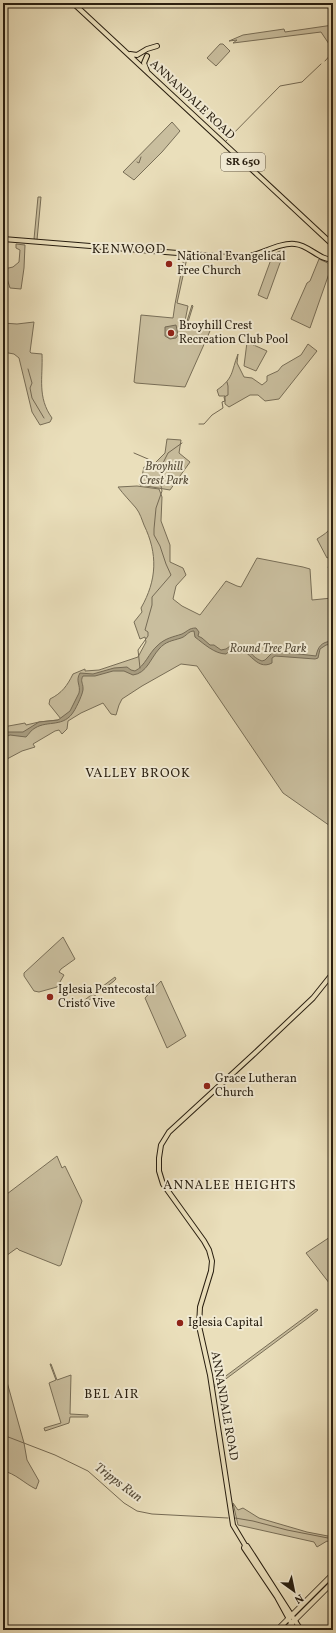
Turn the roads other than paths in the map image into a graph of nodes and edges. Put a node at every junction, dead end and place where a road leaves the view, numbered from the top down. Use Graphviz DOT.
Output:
graph roads {
  1 [pos="73,3"];
  2 [pos="157,46"];
  3 [pos="125,51"];
  4 [pos="147,56"];
  5 [pos="147,72"];
  6 [pos="3,239"];
  7 [pos="333,245"];
  8 [pos="333,259"];
  9 [pos="333,973"];
  10 [pos="333,1574"];
  11 [pos="333,1582"];
  12 [pos="291,1617"];
  13 [pos="294,1622"];
  14 [pos="277,1630"];
  15 [pos="285,1630"];
  16 [pos="295,1630"];
  17 [pos="301,1630"];
  1 -- 3 [label="main road, ANNANDALE ROAD / SR 650"];
  2 -- 3 [label="main road"];
  3 -- 5 [label="main road, ANNANDALE ROAD / SR 650"];
  4 -- 5 [label="main road"];
  5 -- 7 [label="main road, ANNANDALE ROAD / SR 650"];
  6 -- 8 [label="main road"];
  9 -- 12 [label="main road, ANNANDALE ROAD"];
  10 -- 12 [label="highway"];
  11 -- 13 [label="highway"];
  12 -- 13 [label="main road, ANNANDALE ROAD"];
  12 -- 14 [label="highway"];
  13 -- 15 [label="highway"];
  13 -- 16 [label="main road, ANNANDALE ROAD"];
  13 -- 17 [label="main road, ANNANDALE ROAD"];
}
